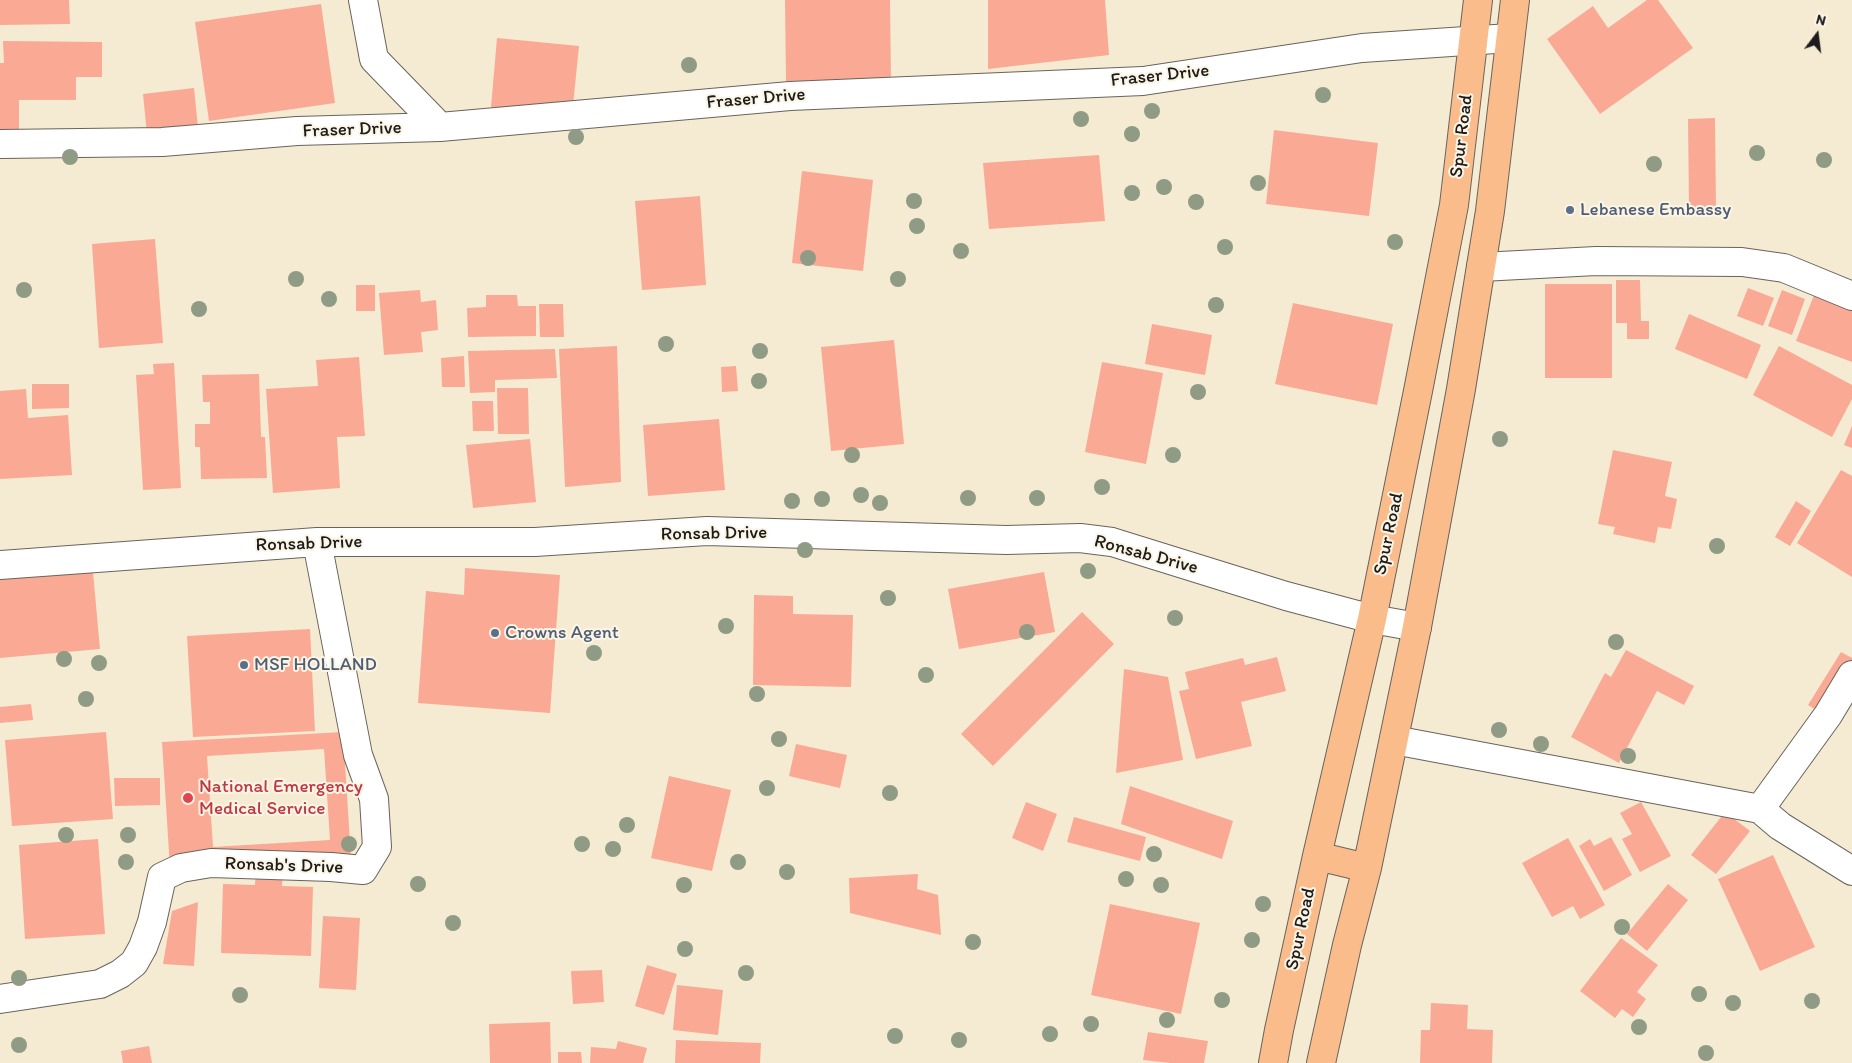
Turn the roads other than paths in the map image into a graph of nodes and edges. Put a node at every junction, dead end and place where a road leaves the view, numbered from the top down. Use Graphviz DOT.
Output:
graph roads {
  1 [pos="363,0"];
  2 [pos="1478,0"];
  3 [pos="1515,0"];
  4 [pos="1510,38"];
  5 [pos="1474,40"];
  6 [pos="440,127"];
  7 [pos="0,144"];
  8 [pos="1454,205"];
  9 [pos="1490,211"];
  10 [pos="1481,266"];
  11 [pos="1852,296"];
  12 [pos="317,542"];
  13 [pos="0,565"];
  14 [pos="1372,619"];
  15 [pos="1417,627"];
  16 [pos="1852,674"];
  17 [pos="1394,740"];
  18 [pos="1760,809"];
  19 [pos="1317,856"];
  20 [pos="1367,868"];
  21 [pos="1852,871"];
  22 [pos="0,998"];
  23 [pos="1273,1063"];
  24 [pos="1321,1063"];
  1 -- 6 [label="street"];
  2 -- 5 [label="main road, Spur Road"];
  3 -- 4 [label="main road, Spur Road"];
  4 -- 5 [label="street, Fraser Drive"];
  4 -- 9 [label="main road, Spur Road"];
  5 -- 6 [label="street, Fraser Drive"];
  5 -- 8 [label="main road, Spur Road"];
  6 -- 7 [label="street, Fraser Drive"];
  8 -- 9 [label="main road"];
  8 -- 14 [label="main road, Spur Road"];
  9 -- 10 [label="main road, Spur Road"];
  10 -- 11 [label="street"];
  10 -- 15 [label="main road, Spur Road"];
  12 -- 13 [label="street, Ronsab Drive"];
  12 -- 14 [label="street, Ronsab Drive"];
  12 -- 22 [label="street, Ronsab's Drive"];
  14 -- 15 [label="street, Ronsab Drive"];
  14 -- 19 [label="main road, Spur Road"];
  15 -- 17 [label="main road, Spur Road"];
  16 -- 18 [label="street"];
  17 -- 18 [label="street"];
  17 -- 20 [label="main road, Spur Road"];
  18 -- 21 [label="street"];
  19 -- 20 [label="main road"];
  19 -- 23 [label="main road, Spur Road"];
  20 -- 24 [label="main road, Spur Road"];
}
